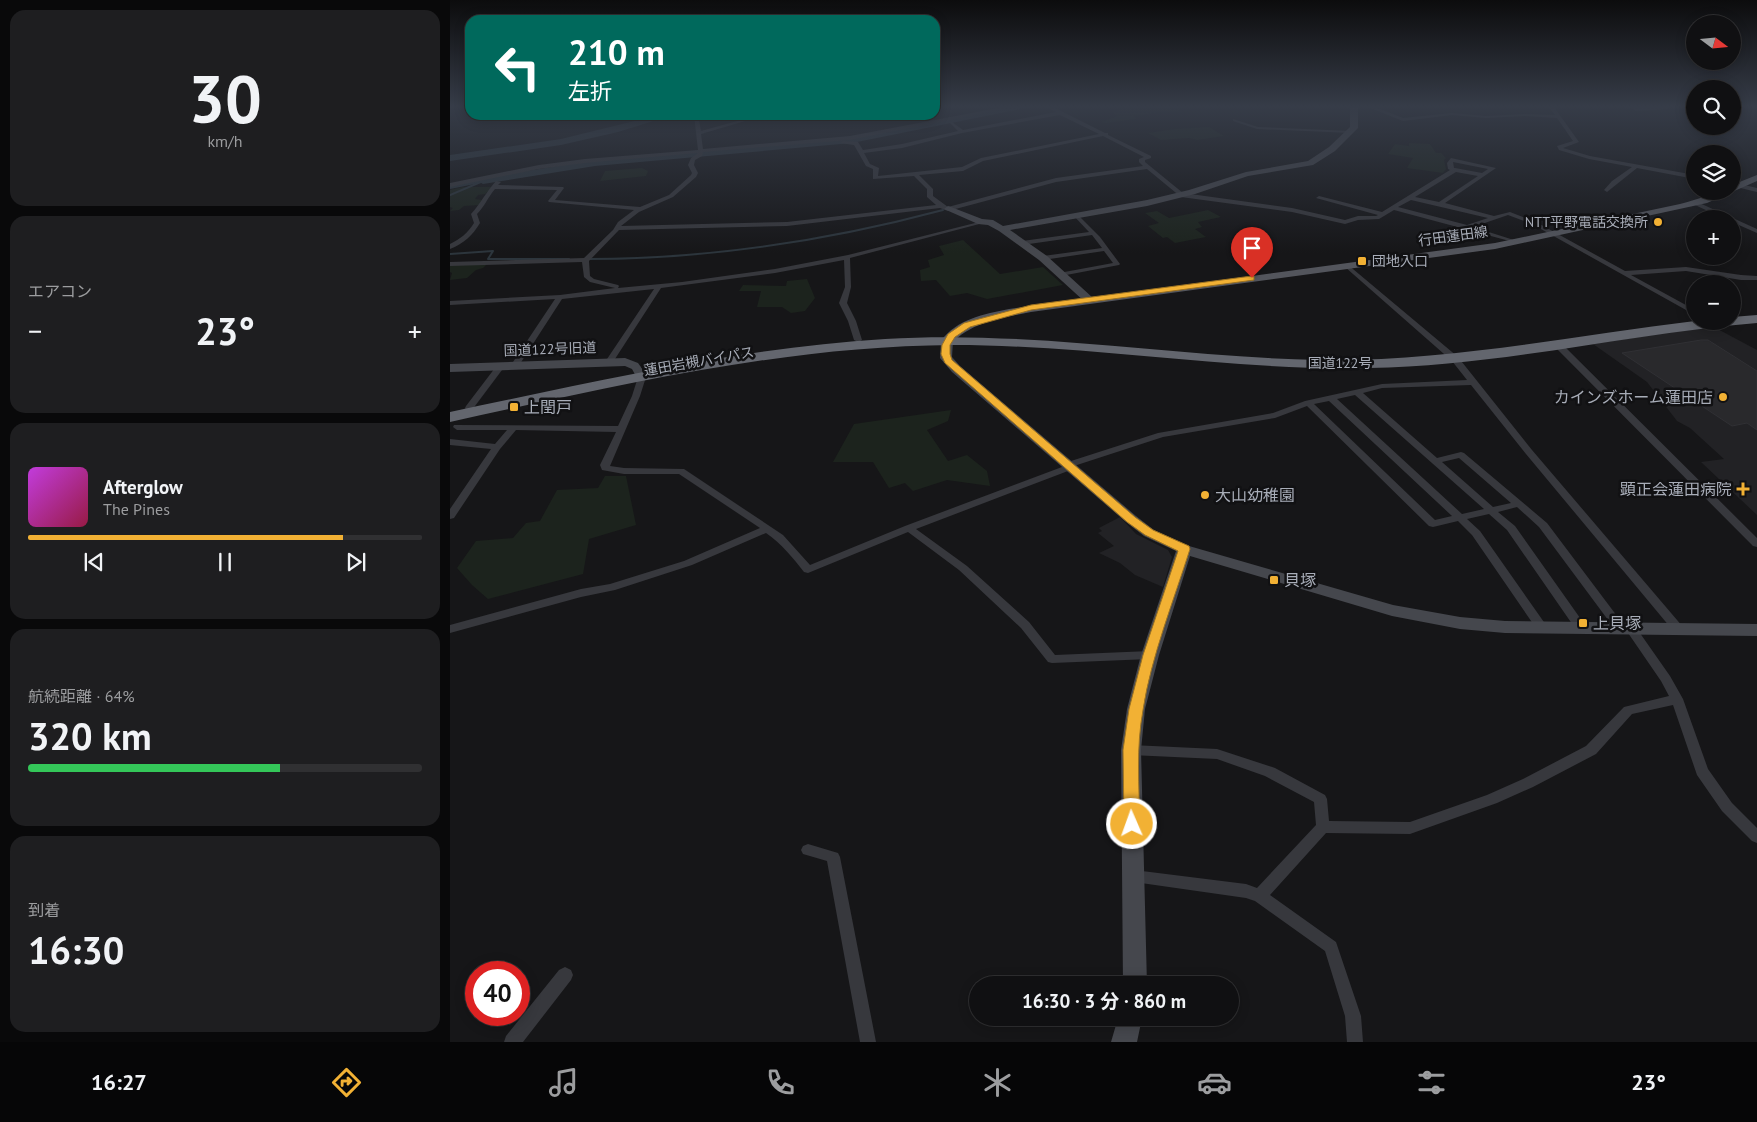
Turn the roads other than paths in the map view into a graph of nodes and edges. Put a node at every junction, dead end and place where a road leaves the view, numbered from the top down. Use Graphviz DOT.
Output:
graph roads {
  1 [pos="677,156"];
  2 [pos="684,156"];
  3 [pos="698,156"];
  4 [pos="864,156"];
  5 [pos="1002,156"];
  6 [pos="1146,156"];
  7 [pos="1322,156"];
  8 [pos="1584,156"];
  9 [pos="591,165"];
  10 [pos="1636,166"];
  11 [pos="1147,167"];
  12 [pos="1455,170"];
  13 [pos="915,174"];
  14 [pos="1483,175"];
  15 [pos="1686,175"];
  16 [pos="498,176"];
  17 [pos="1757,178"];
  18 [pos="1741,184"];
  19 [pos="450,185"];
  20 [pos="495,187"];
  21 [pos="1741,187"];
  22 [pos="1607,190"];
  23 [pos="1757,190"];
  24 [pos="1181,195"];
  25 [pos="1319,198"];
  26 [pos="1411,198"];
  27 [pos="1702,200"];
  28 [pos="1694,203"];
  29 [pos="1440,204"];
  30 [pos="945,207"];
  31 [pos="1393,208"];
  32 [pos="639,210"];
  33 [pos="1711,210"];
  34 [pos="1383,214"];
  35 [pos="1076,215"];
  36 [pos="1495,218"];
  37 [pos="981,222"];
  38 [pos="1741,223"];
  39 [pos="1467,227"];
  40 [pos="617,228"];
  41 [pos="1002,229"];
  42 [pos="1757,231"];
  43 [pos="1093,233"];
  44 [pos="1555,234"];
  45 [pos="1515,242"];
  46 [pos="1022,243"];
  47 [pos="450,247"];
  48 [pos="1106,250"];
  49 [pos="847,257"];
  50 [pos="1043,258"];
  51 [pos="586,260"];
  52 [pos="450,264"];
  53 [pos="1347,266"];
  54 [pos="1624,273"];
  55 [pos="1061,274"];
  56 [pos="1757,278"];
  57 [pos="659,286"];
  58 [pos="627,288"];
  59 [pos="560,297"];
  60 [pos="1089,300"];
  61 [pos="450,303"];
  62 [pos="1686,308"];
  63 [pos="1757,313"];
  64 [pos="1741,315"];
  65 [pos="1757,319"];
  66 [pos="1741,320"];
  67 [pos="1686,321"];
  68 [pos="1686,326"];
  69 [pos="949,338"];
  70 [pos="858,340"];
  71 [pos="1558,345"];
  72 [pos="1452,357"];
  73 [pos="609,362"];
  74 [pos="501,366"];
  75 [pos="514,366"];
  76 [pos="450,368"];
  77 [pos="640,375"];
  78 [pos="1474,382"];
  79 [pos="1357,392"];
  80 [pos="1331,398"];
  81 [pos="1308,403"];
  82 [pos="457,418"];
  83 [pos="514,427"];
  84 [pos="621,428"];
  85 [pos="450,442"];
  86 [pos="497,447"];
  87 [pos="1435,461"];
  88 [pos="1069,466"];
  89 [pos="1520,504"];
  90 [pos="1491,510"];
  91 [pos="450,516"];
  92 [pos="1461,518"];
  93 [pos="909,528"];
  94 [pos="767,529"];
  95 [pos="1757,544"];
  96 [pos="1184,549"];
  97 [pos="1542,628"];
  98 [pos="1581,628"];
  99 [pos="450,629"];
  100 [pos="1626,629"];
  101 [pos="1679,630"];
  102 [pos="1757,630"];
  103 [pos="1150,655"];
  104 [pos="1677,699"];
  105 [pos="1131,750"];
  106 [pos="1323,827"];
  107 [pos="1757,837"];
  108 [pos="808,850"];
  109 [pos="1134,876"];
  110 [pos="1260,896"];
  111 [pos="565,975"];
  112 [pos="1136,976"];
  113 [pos="1128,1026"];
  114 [pos="512,1042"];
  115 [pos="868,1042"];
  116 [pos="1124,1042"];
  117 [pos="1355,1042"];
  1 -- 16 [label="street"];
  2 -- 9 [label="street"];
  3 -- 32 [label="street"];
  4 -- 13 [label="street"];
  5 -- 13 [label="street"];
  6 -- 11 [label="street"];
  7 -- 24 [label="street"];
  8 -- 10 [label="street"];
  10 -- 15 [label="street"];
  10 -- 22 [label="street"];
  11 -- 24 [label="street"];
  11 -- 30 [label="street"];
  12 -- 14 [label="street"];
  12 -- 14 [label="street"];
  12 -- 26 [label="street"];
  13 -- 30 [label="street"];
  14 -- 29 [label="street"];
  16 -- 19 [label="street"];
  16 -- 20 [label="street"];
  17 -- 18 [label="main road"];
  20 -- 32 [label="street"];
  20 -- 47 [label="street"];
  21 -- 23 [label="street"];
  24 -- 34 [label="street"];
  24 -- 35 [label="street"];
  25 -- 34 [label="street"];
  26 -- 29 [label="street"];
  26 -- 31 [label="street"];
  27 -- 28 [label="main road, 行田蓮田線"];
  28 -- 33 [label="street"];
  28 -- 44 [label="main road, 行田蓮田線"];
  29 -- 36 [label="street"];
  30 -- 37 [label="street"];
  30 -- 40 [label="street"];
  31 -- 34 [label="street"];
  31 -- 39 [label="street"];
  32 -- 40 [label="street"];
  35 -- 41 [label="street"];
  35 -- 43 [label="street"];
  36 -- 39 [label="street"];
  36 -- 44 [label="street"];
  37 -- 41 [label="street"];
  37 -- 49 [label="street"];
  38 -- 42 [label="street"];
  39 -- 45 [label="street"];
  40 -- 51 [label="street"];
  41 -- 46 [label="street"];
  43 -- 46 [label="street"];
  43 -- 48 [label="street"];
  44 -- 45 [label="main road, 行田蓮田線"];
  44 -- 54 [label="street"];
  45 -- 53 [label="main road, 行田蓮田線"];
  46 -- 50 [label="street"];
  48 -- 50 [label="street"];
  48 -- 55 [label="street"];
  49 -- 57 [label="street"];
  49 -- 70 [label="street"];
  50 -- 55 [label="street"];
  51 -- 52 [label="street"];
  51 -- 58 [label="street"];
  53 -- 60 [label="main road, 行田蓮田線"];
  53 -- 72 [label="street"];
  54 -- 56 [label="street"];
  54 -- 62 [label="street"];
  55 -- 60 [label="street"];
  57 -- 58 [label="street"];
  57 -- 73 [label="street"];
  58 -- 59 [label="street"];
  59 -- 61 [label="street"];
  59 -- 75 [label="street"];
  60 -- 69 [label="main road, 行田蓮田線"];
  63 -- 64 [label="highway"];
  65 -- 66 [label="highway, 国道122号"];
  67 -- 72 [label="highway, 国道122号"];
  68 -- 71 [label="highway, 国道122号"];
  69 -- 70 [label="highway, 蓮田岩槻バイパス"];
  69 -- 72 [label="highway, 国道122号"];
  69 -- 77 [label="highway, 蓮田岩槻バイパス"];
  69 -- 88 [label="street"];
  70 -- 77 [label="highway, 蓮田岩槻バイパス"];
  71 -- 72 [label="highway, 国道122号"];
  71 -- 95 [label="street"];
  72 -- 78 [label="street"];
  73 -- 75 [label="street, 国道122号旧道"];
  73 -- 77 [label="street, 国道122号旧道"];
  74 -- 75 [label="street, 国道122号旧道"];
  74 -- 76 [label="street, 国道122号旧道"];
  74 -- 82 [label="street"];
  77 -- 82 [label="highway, 蓮田岩槻バイパス"];
  77 -- 84 [label="street"];
  78 -- 79 [label="street"];
  78 -- 101 [label="street"];
  79 -- 80 [label="street"];
  79 -- 87 [label="street"];
  80 -- 81 [label="street"];
  80 -- 92 [label="street"];
  81 -- 88 [label="street"];
  81 -- 92 [label="street"];
  82 -- 83 [label="street"];
  83 -- 84 [label="street"];
  83 -- 86 [label="street"];
  84 -- 94 [label="street"];
  85 -- 86 [label="street"];
  86 -- 91 [label="street"];
  87 -- 89 [label="street"];
  87 -- 90 [label="street"];
  88 -- 93 [label="street"];
  88 -- 96 [label="street"];
  89 -- 90 [label="street"];
  89 -- 100 [label="street"];
  90 -- 92 [label="street"];
  90 -- 98 [label="street"];
  92 -- 97 [label="street"];
  93 -- 94 [label="street"];
  93 -- 103 [label="street"];
  94 -- 99 [label="street"];
  96 -- 97 [label="street"];
  96 -- 103 [label="street"];
  97 -- 98 [label="street"];
  98 -- 100 [label="street"];
  100 -- 101 [label="street"];
  100 -- 104 [label="street"];
  101 -- 102 [label="street"];
  103 -- 105 [label="street"];
  104 -- 106 [label="street"];
  104 -- 107 [label="street"];
  105 -- 106 [label="street"];
  105 -- 109 [label="street"];
  106 -- 110 [label="street"];
  108 -- 115 [label="street"];
  109 -- 110 [label="street"];
  109 -- 112 [label="street"];
  110 -- 117 [label="street"];
  111 -- 114 [label="street"];
  113 -- 116 [label="street"];
}
